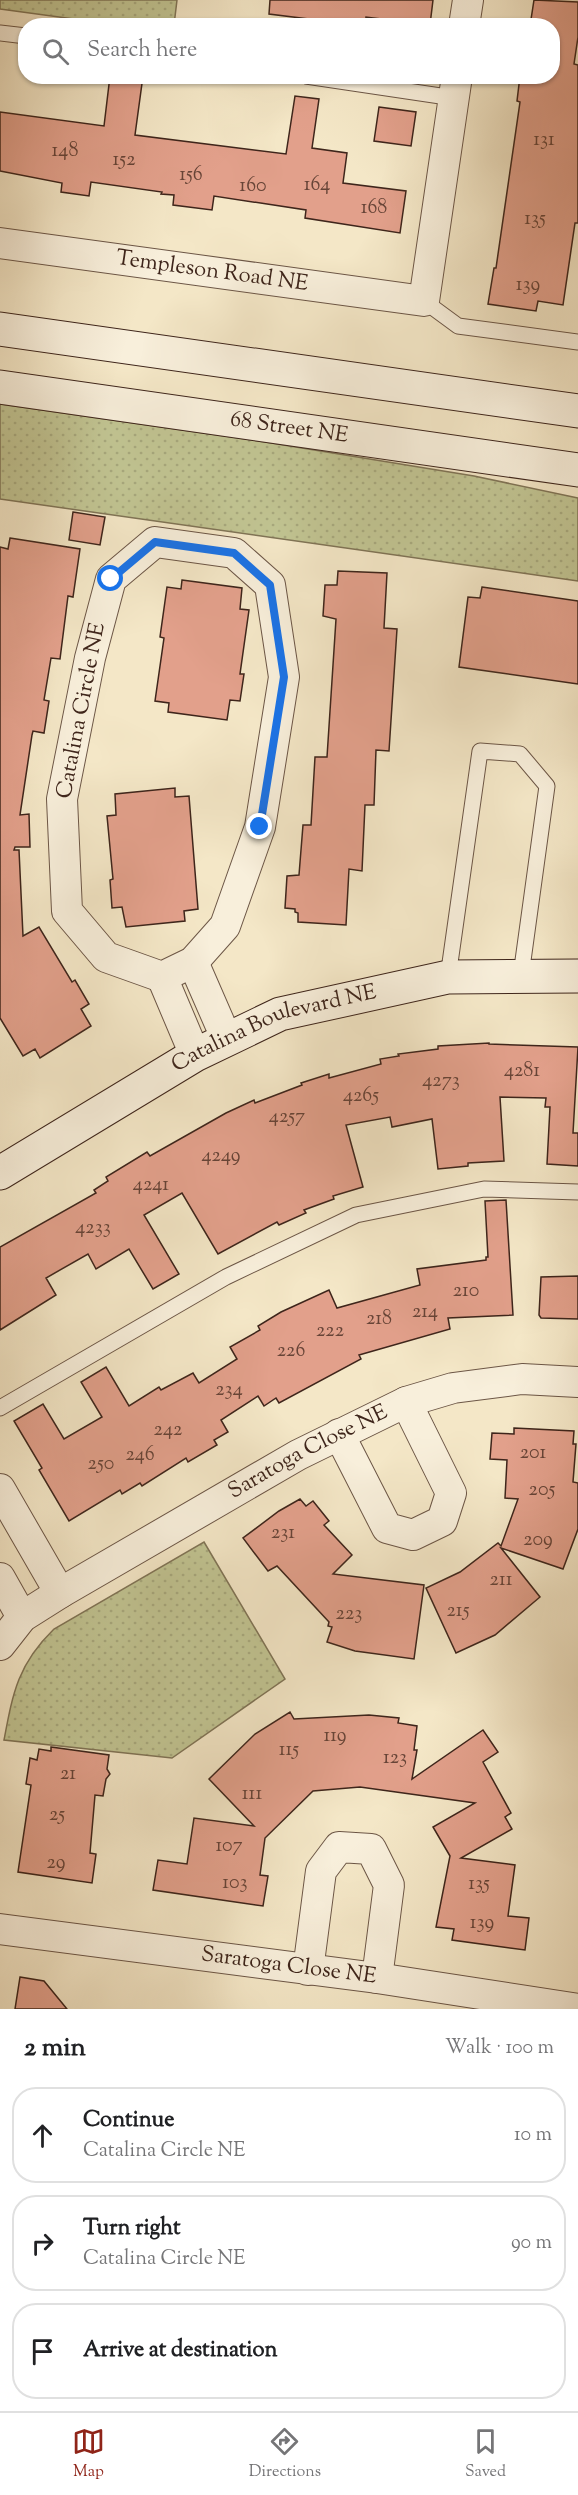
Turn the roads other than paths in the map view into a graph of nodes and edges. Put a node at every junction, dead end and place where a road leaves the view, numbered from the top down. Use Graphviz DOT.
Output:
graph roads {
  1 [pos="468,0"];
  2 [pos="465,18"];
  3 [pos="0,33"];
  4 [pos="18,35"];
  5 [pos="415,84"];
  6 [pos="456,87"];
  7 [pos="0,243"];
  8 [pos="424,301"];
  9 [pos="0,329"];
  10 [pos="578,342"];
  11 [pos="0,387"];
  12 [pos="578,411"];
  13 [pos="578,470"];
  14 [pos="193,962"];
  15 [pos="521,975"];
  16 [pos="578,976"];
  17 [pos="162,977"];
  18 [pos="448,977"];
  19 [pos="227,1040"];
  20 [pos="195,1055"];
  21 [pos="0,1173"];
  22 [pos="578,1192"];
  23 [pos="578,1382"];
  24 [pos="406,1402"];
  25 [pos="0,1408"];
  26 [pos="339,1434"];
  27 [pos="0,1489"];
  28 [pos="0,1578"];
  29 [pos="60,1593"];
  30 [pos="22,1617"];
  31 [pos="0,1645"];
  32 [pos="0,1929"];
  33 [pos="308,1970"];
  34 [pos="377,1978"];
  35 [pos="578,2009"];
  1 -- 2 [label="street"];
  3 -- 4 [label="lane"];
  5 -- 6 [label="lane"];
  6 -- 8 [label="street"];
  7 -- 8 [label="street, Templeson Road NE"];
  8 -- 10 [label="lane"];
  9 -- 12 [label="main road"];
  11 -- 13 [label="main road, 68 Street NE"];
  14 -- 17 [label="street, Catalina Circle NE"];
  14 -- 17 [label="street, Catalina Circle NE"];
  14 -- 19 [label="street"];
  15 -- 16 [label="main road, Catalina Boulevard NE"];
  15 -- 18 [label="main road, Catalina Boulevard NE"];
  15 -- 18 [label="lane"];
  17 -- 20 [label="street"];
  18 -- 19 [label="main road, Catalina Boulevard NE"];
  19 -- 20 [label="main road, Catalina Boulevard NE"];
  20 -- 21 [label="main road, Catalina Boulevard NE"];
  22 -- 25 [label="lane"];
  23 -- 24 [label="street, Saratoga Close NE"];
  24 -- 26 [label="street, Saratoga Close NE"];
  24 -- 26 [label="street"];
  26 -- 29 [label="street, Saratoga Close NE"];
  27 -- 29 [label="street"];
  28 -- 30 [label="street"];
  29 -- 30 [label="street, Saratoga Close NE"];
  30 -- 31 [label="street, Saratoga Close NE"];
  32 -- 33 [label="street, Saratoga Close NE"];
  33 -- 34 [label="street, Saratoga Close NE"];
  33 -- 34 [label="street"];
  34 -- 35 [label="street, Saratoga Close NE"];
}
